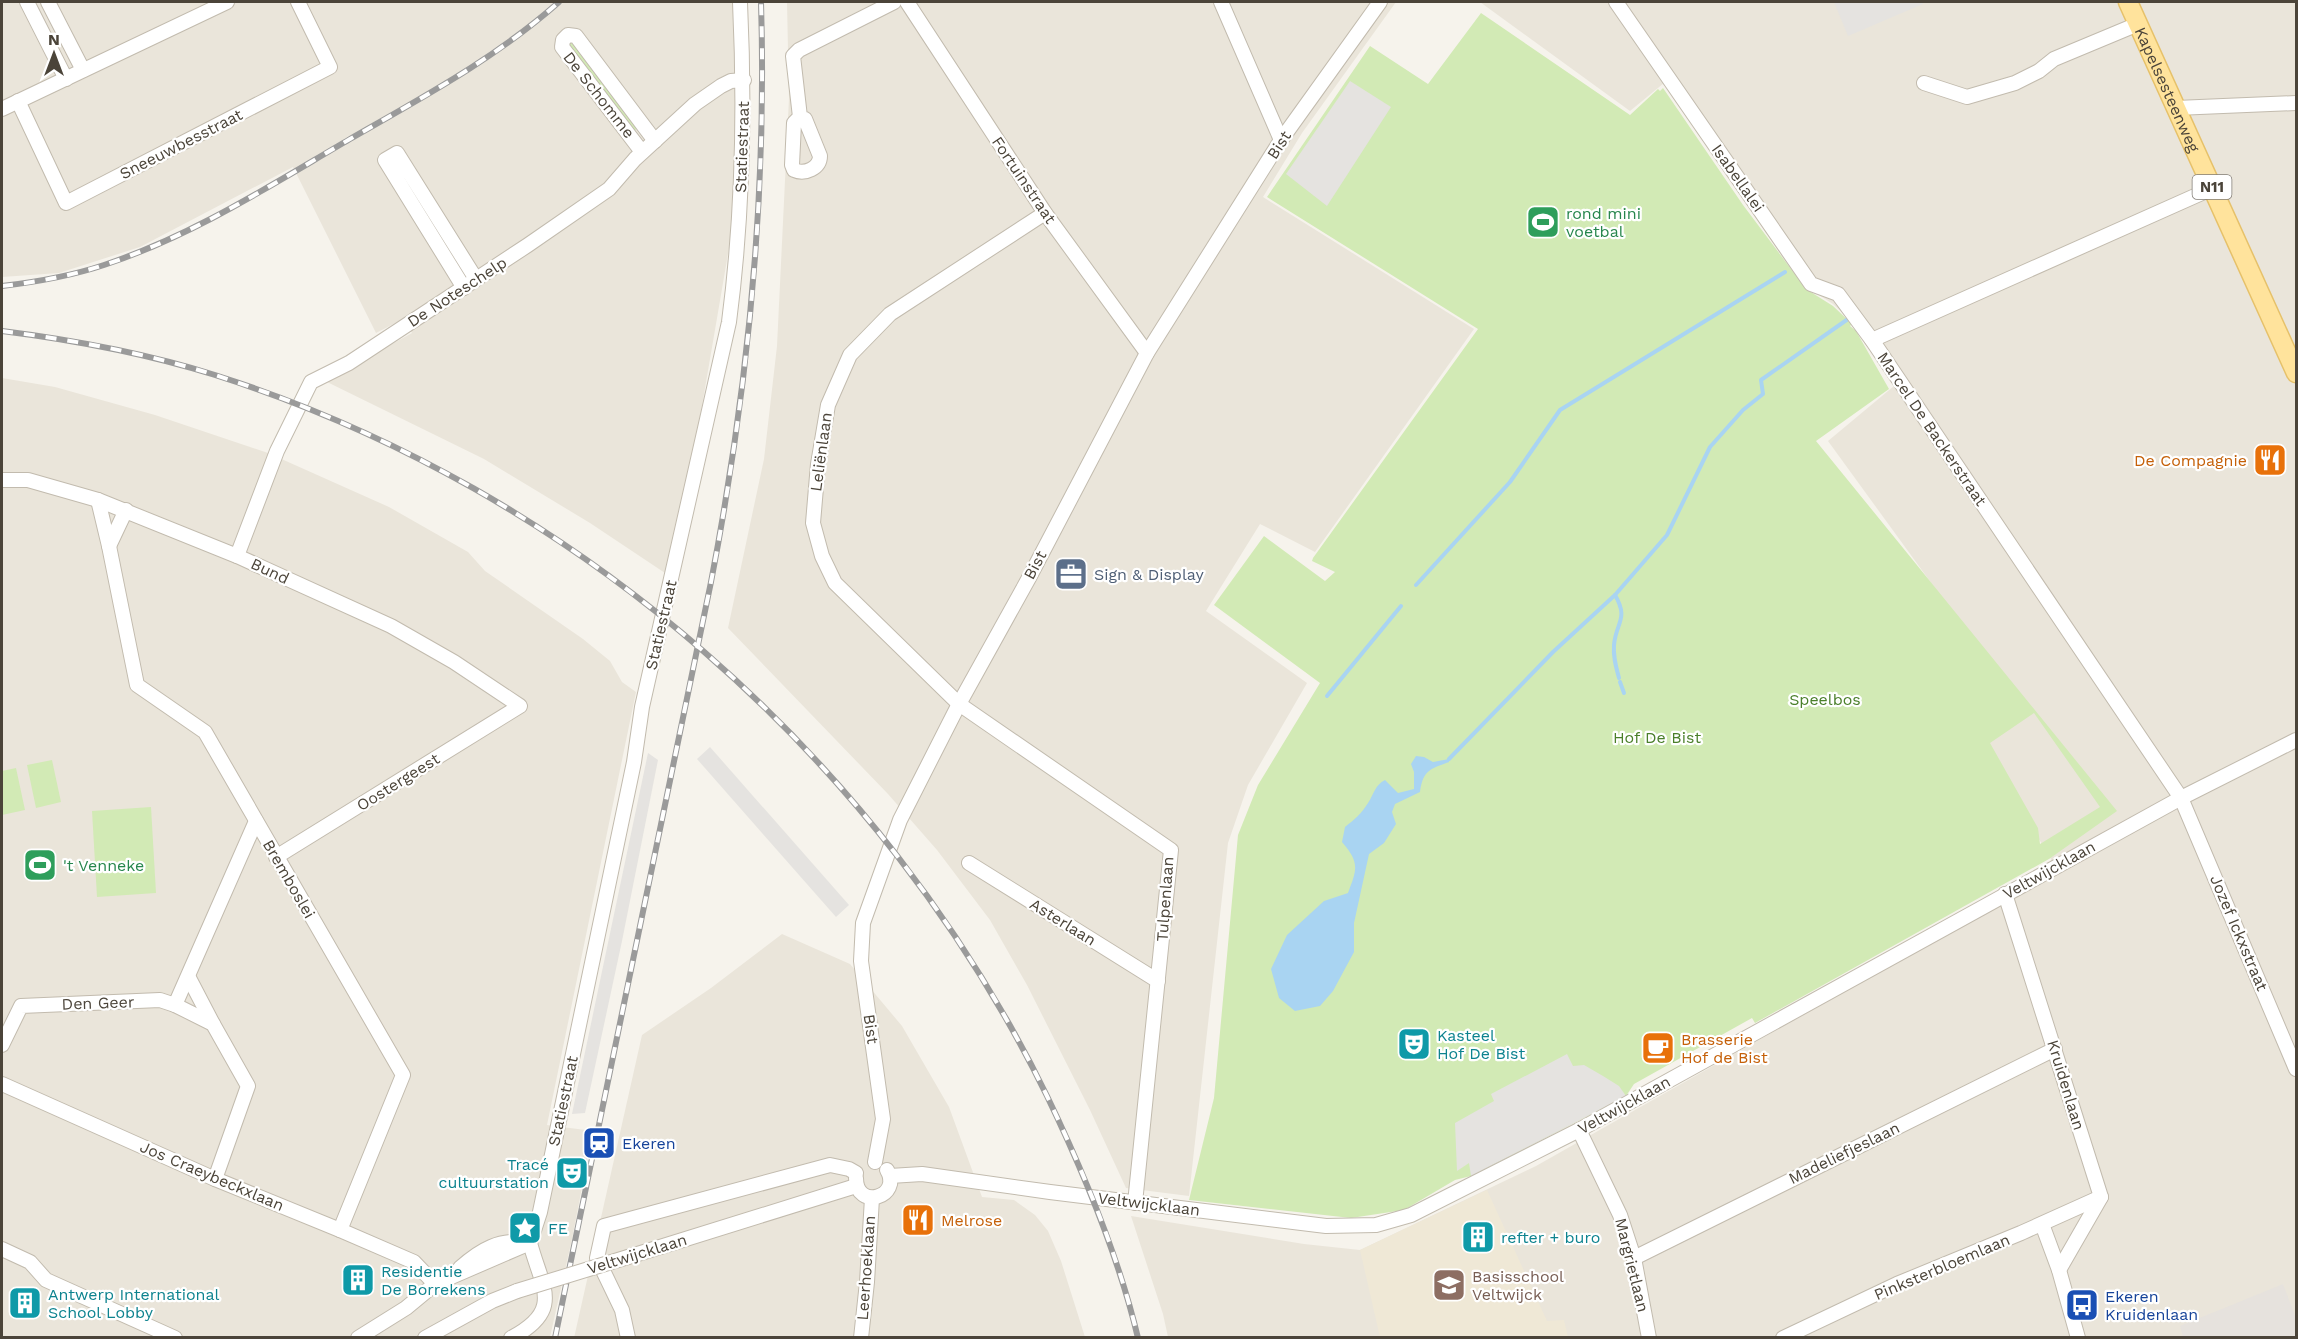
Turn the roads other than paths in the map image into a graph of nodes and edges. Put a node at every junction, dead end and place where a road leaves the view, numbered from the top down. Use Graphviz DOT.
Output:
graph roads {
  1 [pos="27,2"];
  2 [pos="48,2"];
  3 [pos="227,2"];
  4 [pos="298,2"];
  5 [pos="740,2"];
  6 [pos="894,2"];
  7 [pos="907,2"];
  8 [pos="1221,2"];
  9 [pos="1380,2"];
  10 [pos="1616,2"];
  11 [pos="2128,2"];
  12 [pos="2138,24"];
  13 [pos="83,70"];
  14 [pos="66,79"];
  15 [pos="744,80"];
  16 [pos="1924,83"];
  17 [pos="18,101"];
  18 [pos="2296,103"];
  19 [pos="2176,108"];
  20 [pos="2,109"];
  21 [pos="800,117"];
  22 [pos="1281,140"];
  23 [pos="655,141"];
  24 [pos="642,152"];
  25 [pos="2212,188"];
  26 [pos="1045,213"];
  27 [pos="476,279"];
  28 [pos="464,288"];
  29 [pos="1872,340"];
  30 [pos="1147,353"];
  31 [pos="2296,373"];
  32 [pos="2,480"];
  33 [pos="98,500"];
  34 [pos="126,510"];
  35 [pos="109,546"];
  36 [pos="237,556"];
  37 [pos="958,704"];
  38 [pos="520,706"];
  39 [pos="2296,740"];
  40 [pos="2181,798"];
  41 [pos="256,821"];
  42 [pos="276,857"];
  43 [pos="969,863"];
  44 [pos="2005,894"];
  45 [pos="189,978"];
  46 [pos="1158,981"];
  47 [pos="175,1005"];
  48 [pos="213,1024"];
  49 [pos="2,1045"];
  50 [pos="2055,1049"];
  51 [pos="2296,1069"];
  52 [pos="2,1084"];
  53 [pos="1579,1130"];
  54 [pos="875,1162"];
  55 [pos="890,1176"];
  56 [pos="215,1179"];
  57 [pos="856,1180"];
  58 [pos="2101,1197"];
  59 [pos="872,1198"];
  60 [pos="1135,1203"];
  61 [pos="2042,1224"];
  62 [pos="340,1230"];
  63 [pos="530,1243"];
  64 [pos="2,1250"];
  65 [pos="1634,1258"];
  66 [pos="2059,1270"];
  67 [pos="435,1284"];
  68 [pos="175,1338"];
  69 [pos="358,1338"];
  70 [pos="425,1338"];
  71 [pos="511,1338"];
  72 [pos="628,1338"];
  73 [pos="861,1338"];
  74 [pos="1649,1338"];
  75 [pos="1783,1338"];
  76 [pos="2078,1338"];
  1 -- 14 [label="street"];
  2 -- 13 [label="street"];
  3 -- 13 [label="street"];
  4 -- 17 [label="street, Sneeuwbesstraat"];
  5 -- 15 [label="street, Statiestraat"];
  6 -- 21 [label="street"];
  7 -- 26 [label="street, Fortuinstraat"];
  8 -- 22 [label="street"];
  9 -- 22 [label="street, Bist"];
  10 -- 29 [label="street, Isabellalei"];
  11 -- 12 [label="main road, Kapelsesteenweg / N11"];
  12 -- 16 [label="street"];
  12 -- 19 [label="main road, Kapelsesteenweg / N11"];
  13 -- 14 [label="street"];
  14 -- 17 [label="street"];
  15 -- 23 [label="street, De Noteschelp"];
  15 -- 63 [label="street, Statiestraat"];
  17 -- 20 [label="street"];
  18 -- 19 [label="street"];
  19 -- 25 [label="main road, Kapelsesteenweg / N11"];
  22 -- 30 [label="street, Bist"];
  23 -- 24 [label="street, De Noteschelp"];
  23 -- 24 [label="street, De Schomme"];
  24 -- 27 [label="street, De Noteschelp"];
  25 -- 29 [label="street, Marcel De Backerstraat"];
  25 -- 31 [label="main road, Kapelsesteenweg / N11"];
  26 -- 30 [label="street, Fortuinstraat"];
  26 -- 37 [label="street, Leliënlaan"];
  27 -- 28 [label="street, De Noteschelp"];
  27 -- 28 [label="street"];
  28 -- 36 [label="street, De Noteschelp"];
  29 -- 40 [label="street, Marcel De Backerstraat"];
  30 -- 37 [label="street, Bist"];
  32 -- 33 [label="street, Bund"];
  33 -- 34 [label="street, Bund"];
  33 -- 35 [label="street, Bremboslei"];
  34 -- 35 [label="street"];
  34 -- 36 [label="street, Bund"];
  35 -- 41 [label="street, Bremboslei"];
  36 -- 38 [label="street, Bund"];
  37 -- 46 [label="street, Tulpenlaan"];
  37 -- 54 [label="street, Bist"];
  38 -- 42 [label="street, Oostergeest"];
  39 -- 40 [label="street, Veltwijcklaan"];
  40 -- 44 [label="street, Veltwijcklaan"];
  40 -- 51 [label="street, Jozef Ickxstraat"];
  41 -- 42 [label="street, Bremboslei"];
  41 -- 45 [label="street"];
  42 -- 62 [label="street, Bremboslei"];
  43 -- 46 [label="street, Asterlaan"];
  44 -- 50 [label="street, Kruidenlaan"];
  44 -- 53 [label="street, Veltwijcklaan"];
  45 -- 47 [label="street"];
  45 -- 48 [label="street"];
  46 -- 60 [label="street, Tulpenlaan"];
  47 -- 48 [label="street, Den Geer"];
  47 -- 49 [label="street, Den Geer"];
  48 -- 56 [label="street"];
  50 -- 58 [label="street, Kruidenlaan"];
  50 -- 65 [label="street, Madeliefjeslaan"];
  52 -- 56 [label="street, Jos Craeybeckxlaan"];
  53 -- 60 [label="street, Veltwijcklaan"];
  53 -- 65 [label="street, Margrietlaan"];
  54 -- 55 [label="street"];
  54 -- 57 [label="street"];
  55 -- 59 [label="street"];
  55 -- 60 [label="street, Veltwijcklaan"];
  56 -- 62 [label="street, Jos Craeybeckxlaan"];
  57 -- 59 [label="street, Veltwijcklaan"];
  57 -- 70 [label="street, Veltwijcklaan, bridge"];
  57 -- 72 [label="street, Veltwijcklaan"];
  58 -- 61 [label="street, Pinksterbloemlaan"];
  58 -- 66 [label="street"];
  59 -- 73 [label="street, Leerhoeklaan"];
  61 -- 66 [label="street"];
  61 -- 75 [label="street, Pinksterbloemlaan"];
  62 -- 67 [label="street, Jos Craeybeckxlaan"];
  63 -- 67 [label="street"];
  63 -- 71 [label="street"];
  64 -- 68 [label="street"];
  65 -- 74 [label="street, Margrietlaan"];
  66 -- 76 [label="street"];
  67 -- 69 [label="street"];
}
